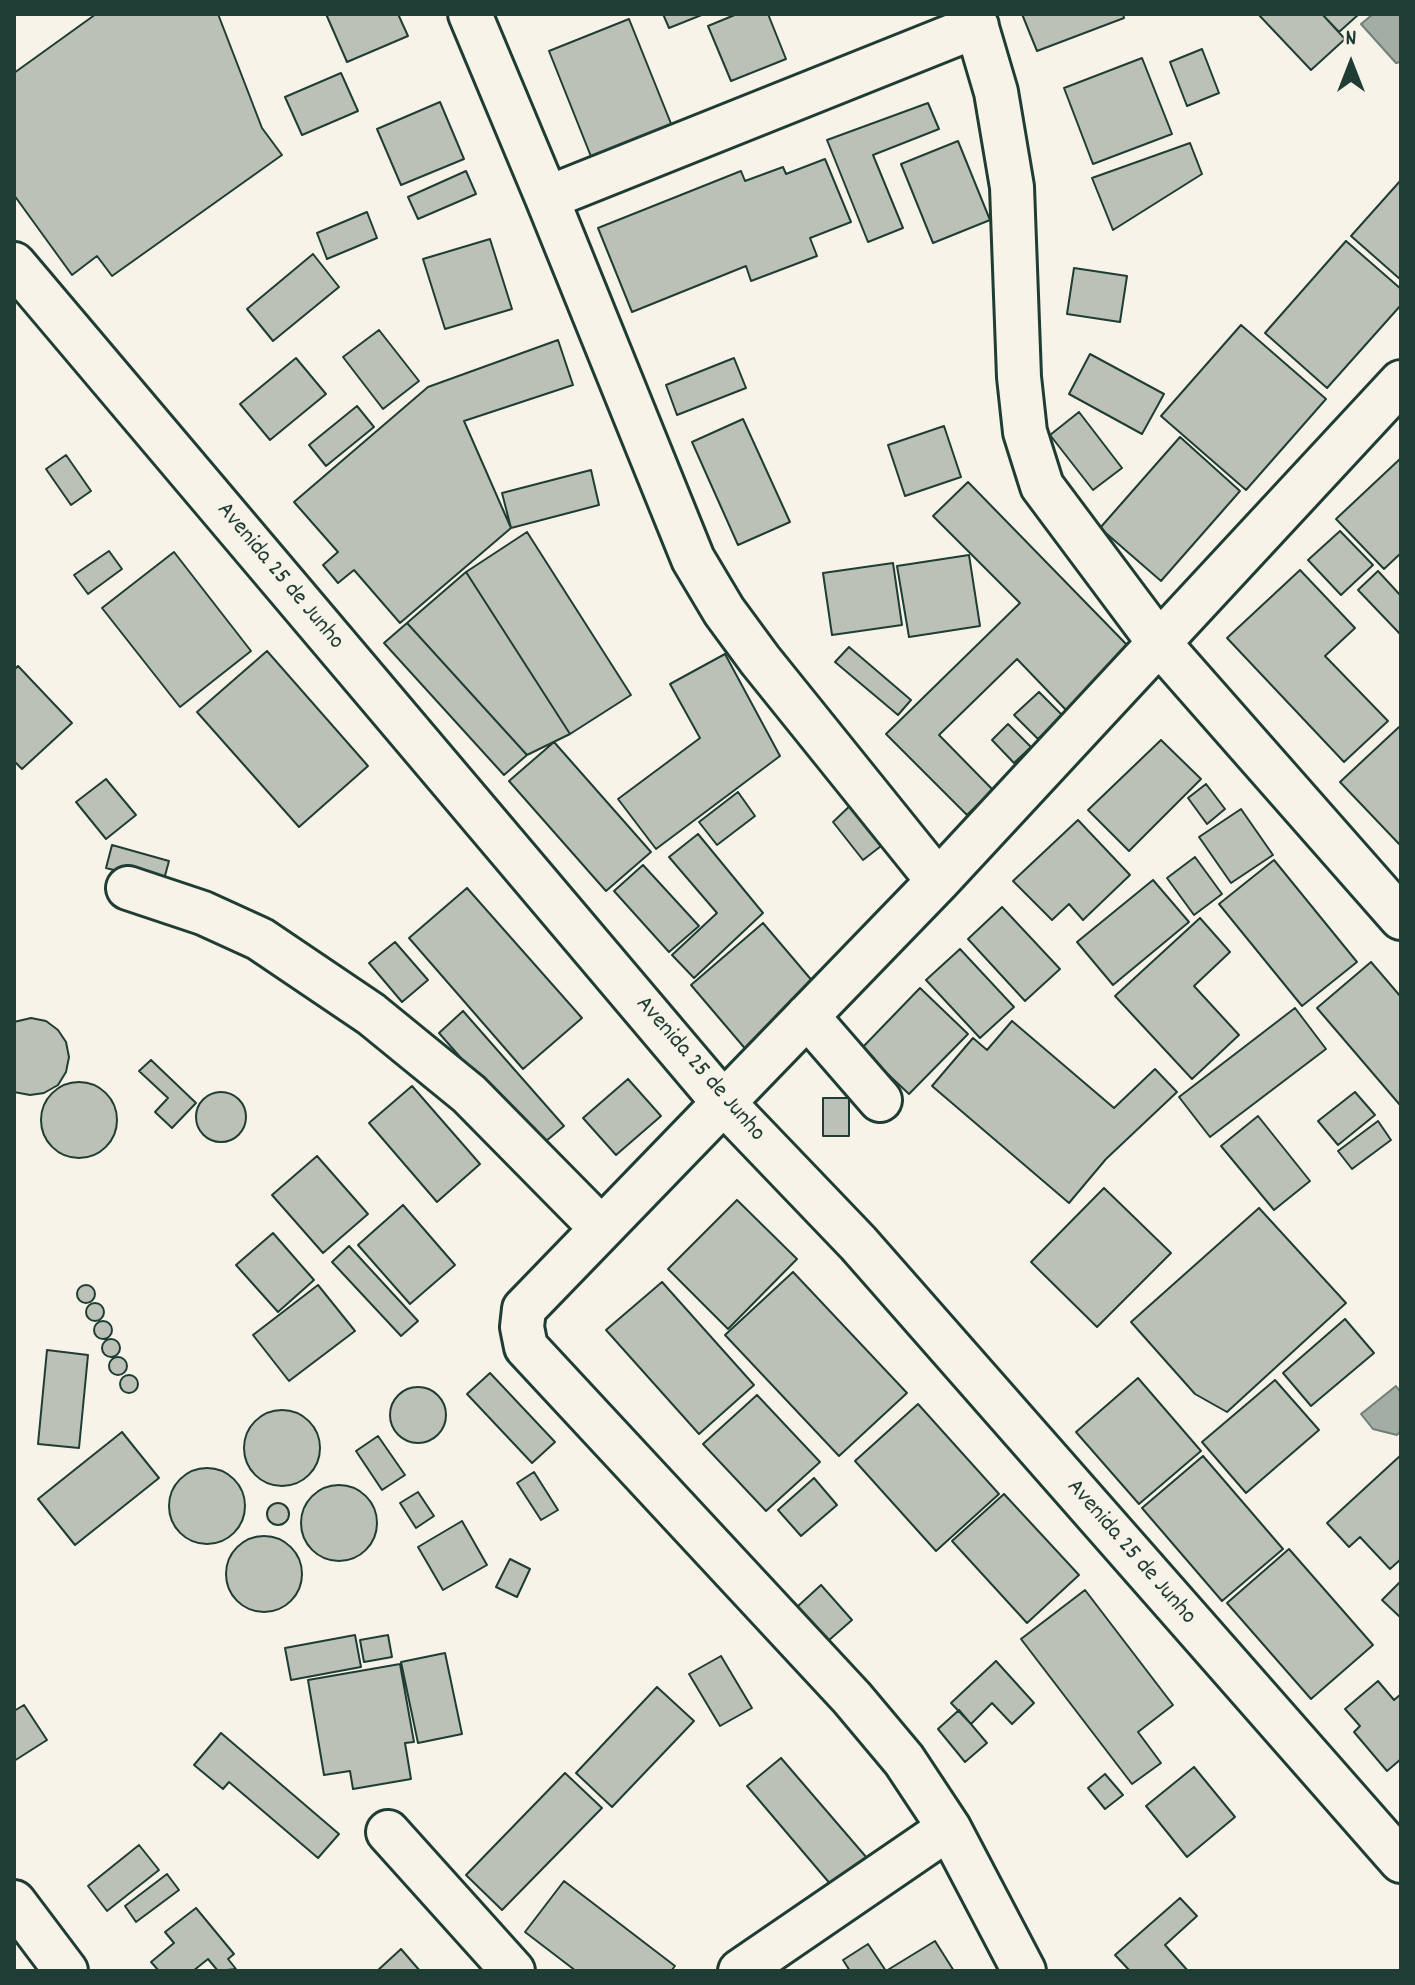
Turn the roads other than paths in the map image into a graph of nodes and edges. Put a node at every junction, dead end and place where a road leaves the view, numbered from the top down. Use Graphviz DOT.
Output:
graph roads {
  1 [pos="470,14"];
  2 [pos="975,20"];
  3 [pos="547,198"];
  4 [pos="14,264"];
  5 [pos="1401,382"];
  6 [pos="1160,644"];
  7 [pos="938,881"];
  8 [pos="128,888"];
  9 [pos="1401,918"];
  10 [pos="807,1016"];
  11 [pos="880,1100"];
  12 [pos="722,1101"];
  13 [pos="601,1228"];
  14 [pos="949,1828"];
  15 [pos="388,1832"];
  16 [pos="1401,1861"];
  17 [pos="14,1902"];
  18 [pos="66,1971"];
  19 [pos="513,1971"];
  20 [pos="740,1971"];
  21 [pos="1024,1971"];
  1 -- 3 [label="street"];
  2 -- 3 [label="street"];
  2 -- 6 [label="street"];
  3 -- 7 [label="street"];
  4 -- 12 [label="street, Avenida 25 de Junho"];
  5 -- 6 [label="street"];
  6 -- 7 [label="street"];
  6 -- 9 [label="street"];
  7 -- 10 [label="street"];
  8 -- 13 [label="street"];
  10 -- 11 [label="street"];
  10 -- 12 [label="street"];
  12 -- 13 [label="street"];
  12 -- 16 [label="street, Avenida 25 de Junho"];
  13 -- 14 [label="street"];
  14 -- 20 [label="street"];
  14 -- 21 [label="street"];
  15 -- 19 [label="street"];
  17 -- 18 [label="street"];
}
